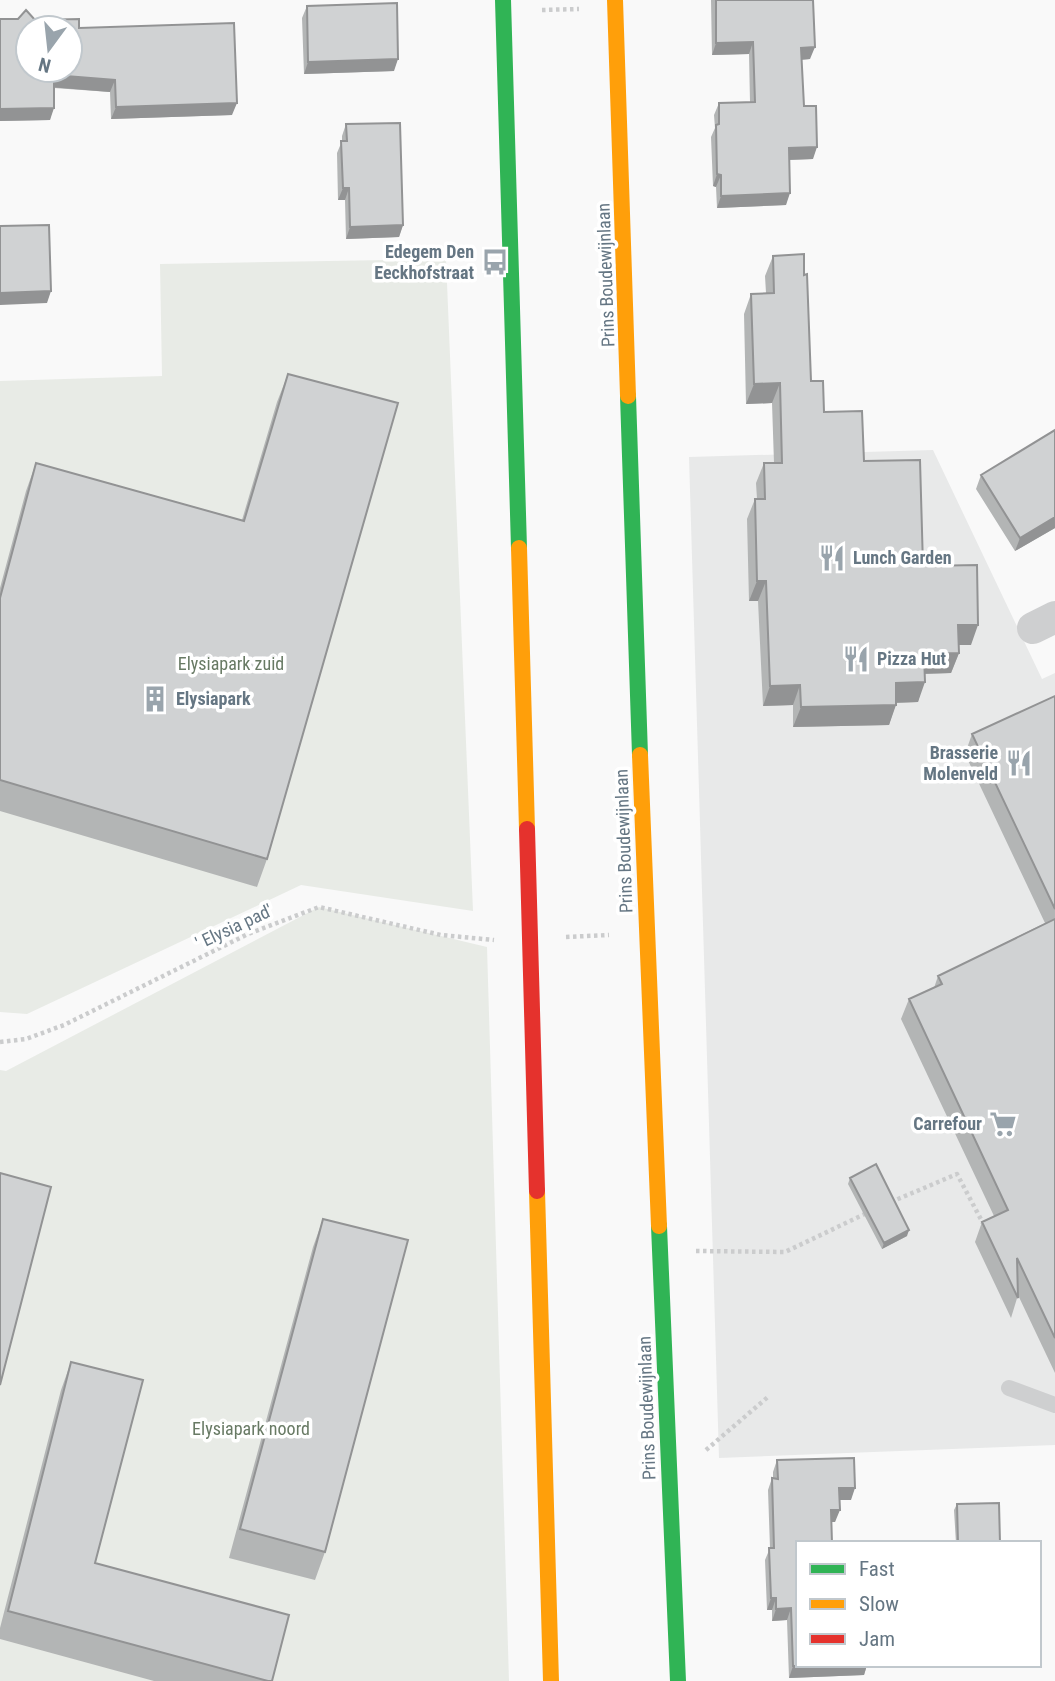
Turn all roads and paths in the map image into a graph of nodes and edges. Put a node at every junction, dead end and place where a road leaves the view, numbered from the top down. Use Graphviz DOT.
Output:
graph roads {
  1 [pos="616,4"];
  2 [pos="503,5"];
  3 [pos="646,932"];
  4 [pos="529,939"];
  5 [pos="0,1042"];
  6 [pos="886,1204"];
  7 [pos="873,1210"];
  8 [pos="989,1235"];
  9 [pos="695,1251"];
  10 [pos="1009,1388"];
  11 [pos="769,1396"];
  12 [pos="1055,1405"];
  13 [pos="701,1454"];
  14 [pos="551,1681"];
  15 [pos="678,1681"];
  1 -- 2 [label="path"];
  1 -- 3 [label="main road, Prins Boudewijnlaan"];
  2 -- 4 [label="main road"];
  3 -- 4 [label="path, ' Elysia pad'"];
  3 -- 15 [label="main road, Prins Boudewijnlaan"];
  4 -- 5 [label="path, ' Elysia pad'"];
  4 -- 14 [label="main road"];
  6 -- 8 [label="path"];
  7 -- 9 [label="path"];
  10 -- 12 [label="lane"];
  11 -- 13 [label="path"];
}
